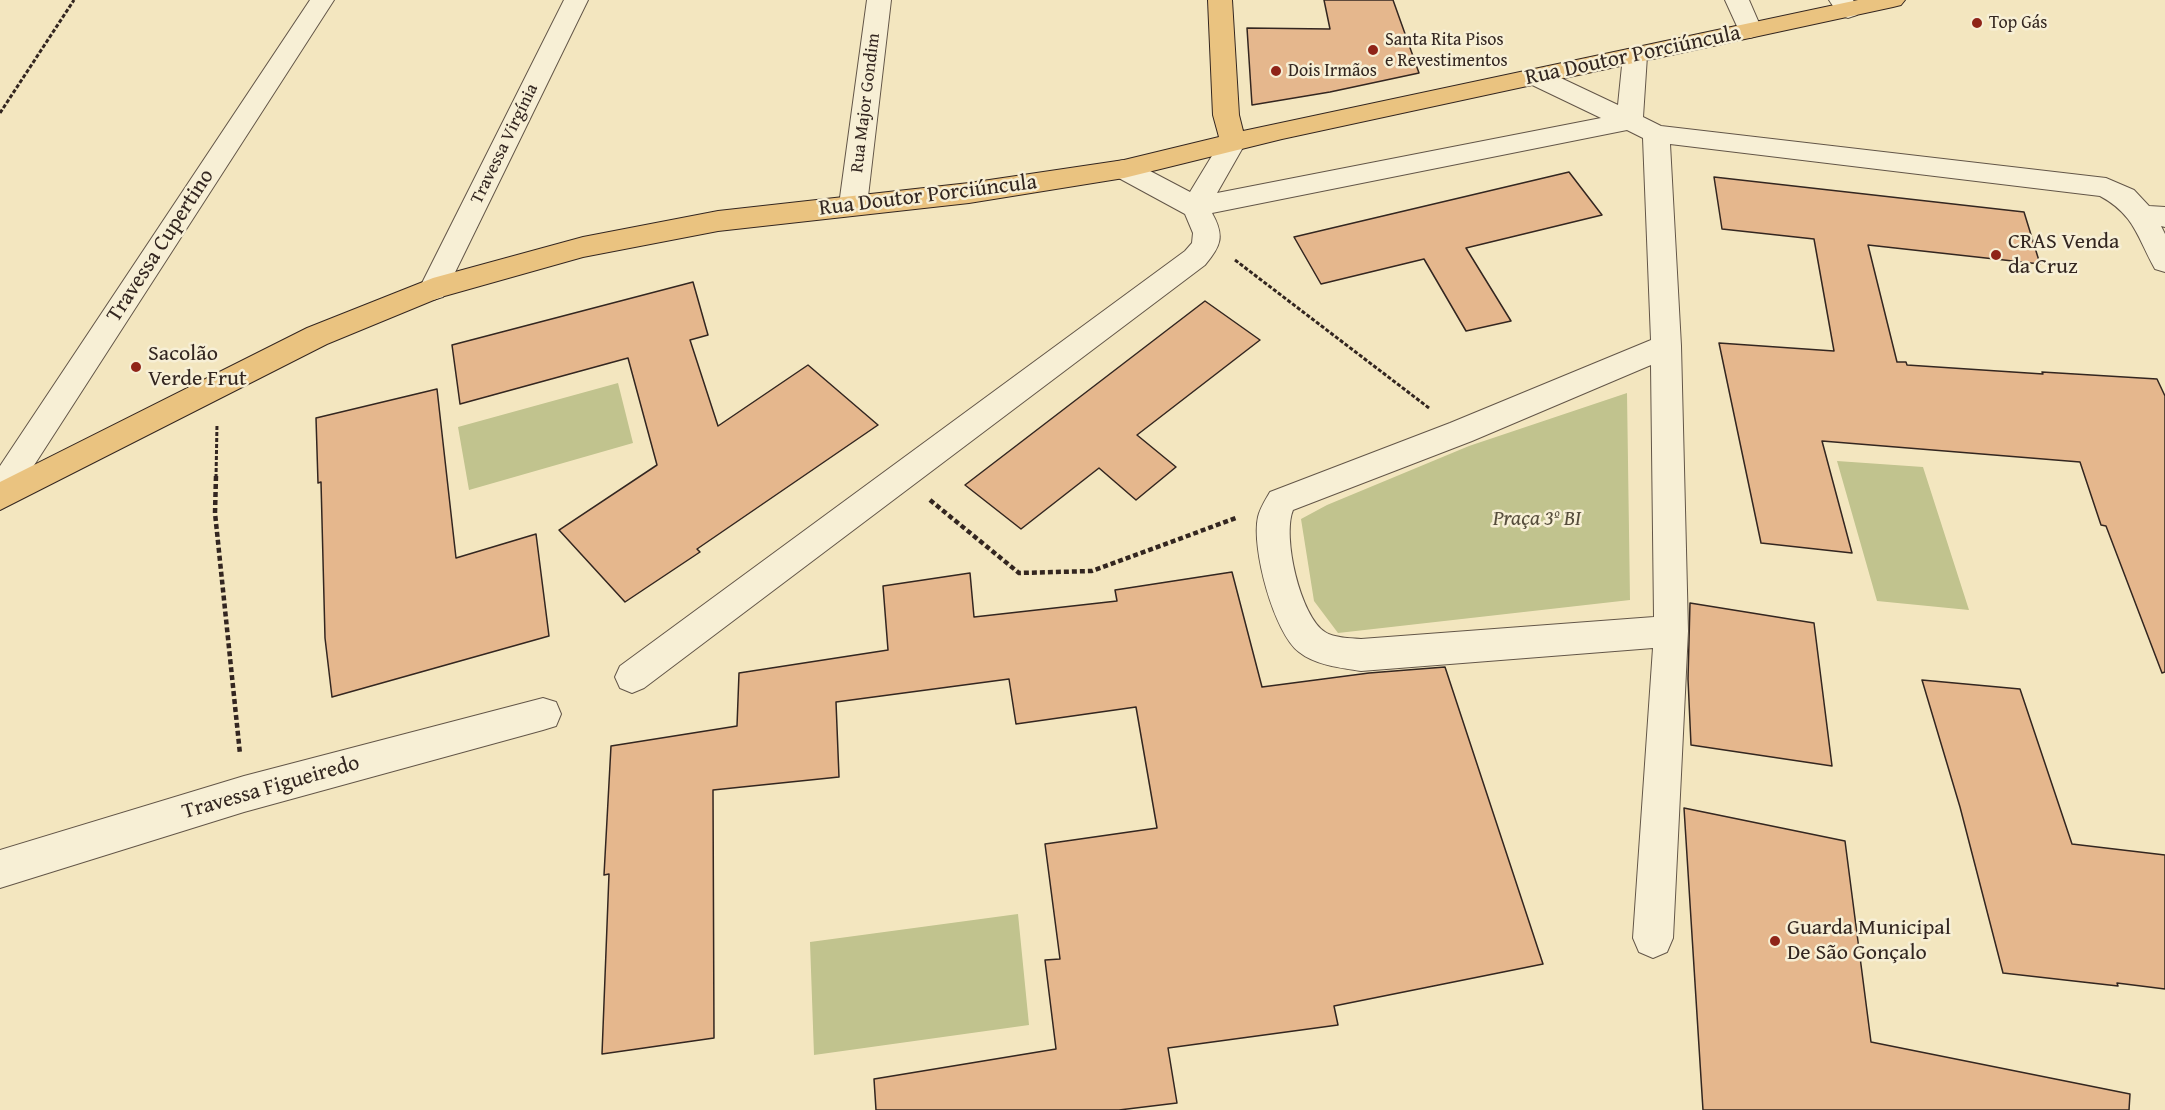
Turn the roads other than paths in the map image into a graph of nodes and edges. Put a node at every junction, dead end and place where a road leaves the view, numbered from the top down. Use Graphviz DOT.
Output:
graph roads {
  1 [pos="322,0"];
  2 [pos="576,0"];
  3 [pos="879,0"];
  4 [pos="1220,0"];
  5 [pos="1737,0"];
  6 [pos="1893,0"];
  7 [pos="1844,5"];
  8 [pos="1750,30"];
  9 [pos="1635,56"];
  10 [pos="1538,77"];
  11 [pos="1643,128"];
  12 [pos="1233,141"];
  13 [pos="1124,169"];
  14 [pos="853,205"];
  15 [pos="1195,207"];
  16 [pos="2154,216"];
  17 [pos="2165,262"];
  18 [pos="433,289"];
  19 [pos="1666,346"];
  20 [pos="0,492"];
  21 [pos="0,497"];
  22 [pos="1671,631"];
  23 [pos="632,677"];
  24 [pos="543,714"];
  25 [pos="0,869"];
  26 [pos="1653,938"];
  1 -- 20 [label="street, Travessa Cupertino"];
  2 -- 18 [label="street, Travessa Virgínia"];
  3 -- 14 [label="street, Rua Major Gondim"];
  4 -- 12 [label="main road"];
  5 -- 8 [label="street"];
  6 -- 7 [label="main road, Rua Doutor Porciúncula"];
  7 -- 8 [label="main road, Rua Doutor Porciúncula"];
  8 -- 9 [label="main road, Rua Doutor Porciúncula"];
  9 -- 10 [label="main road, Rua Doutor Porciúncula"];
  9 -- 11 [label="street"];
  10 -- 11 [label="street"];
  10 -- 12 [label="main road, Rua Doutor Porciúncula"];
  11 -- 15 [label="street"];
  11 -- 16 [label="street"];
  11 -- 19 [label="street"];
  12 -- 13 [label="main road, Rua Doutor Porciúncula"];
  12 -- 15 [label="street"];
  13 -- 14 [label="main road, Rua Doutor Porciúncula"];
  13 -- 15 [label="street"];
  14 -- 18 [label="main road, Rua Doutor Porciúncula"];
  15 -- 23 [label="street"];
  16 -- 17 [label="street"];
  18 -- 21 [label="main road, Rua Doutor Porciúncula"];
  19 -- 22 [label="street"];
  19 -- 22 [label="street"];
  22 -- 26 [label="street"];
  24 -- 25 [label="street, Travessa Figueiredo"];
}
